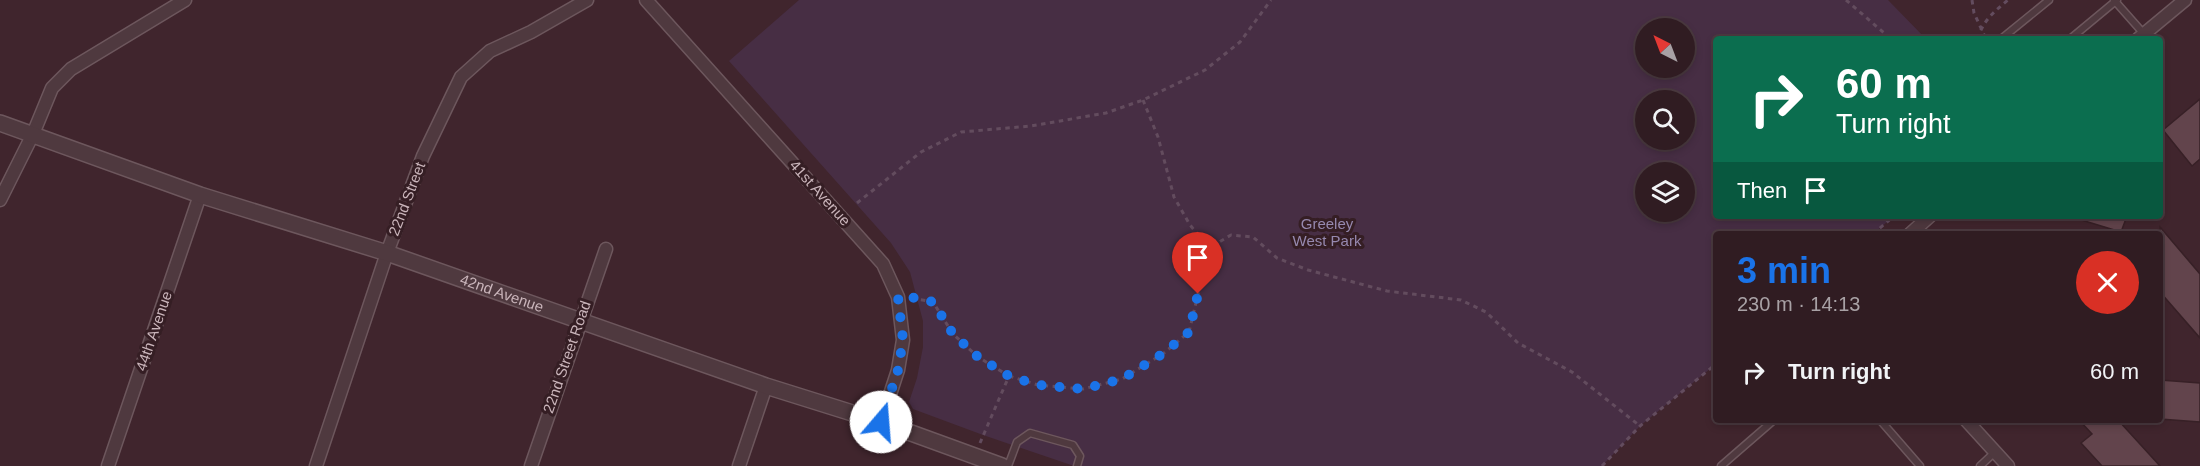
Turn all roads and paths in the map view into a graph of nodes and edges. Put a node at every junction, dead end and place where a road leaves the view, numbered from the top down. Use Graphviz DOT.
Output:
graph roads {
  1 [pos="185,0"];
  2 [pos="587,0"];
  3 [pos="646,0"];
  4 [pos="1271,0"];
  5 [pos="1846,0"];
  6 [pos="1972,0"];
  7 [pos="2008,0"];
  8 [pos="2049,0"];
  9 [pos="2116,0"];
  10 [pos="2185,0"];
  11 [pos="1980,31"];
  12 [pos="1887,36"];
  13 [pos="1979,36"];
  14 [pos="1984,36"];
  15 [pos="2005,36"];
  16 [pos="2074,36"];
  17 [pos="2140,36"];
  18 [pos="2142,36"];
  19 [pos="1143,100"];
  20 [pos="0,123"];
  21 [pos="33,134"];
  22 [pos="200,195"];
  23 [pos="0,200"];
  24 [pos="856,203"];
  25 [pos="1890,219"];
  26 [pos="1927,219"];
  27 [pos="1876,231"];
  28 [pos="1913,231"];
  29 [pos="1209,248"];
  30 [pos="606,249"];
  31 [pos="387,253"];
  32 [pos="898,297"];
  33 [pos="579,321"];
  34 [pos="1713,366"];
  35 [pos="1009,376"];
  36 [pos="766,386"];
  37 [pos="881,422"];
  38 [pos="1770,423"];
  39 [pos="1883,423"];
  40 [pos="1969,423"];
  41 [pos="1640,426"];
  42 [pos="1995,452"];
  43 [pos="975,456"];
  44 [pos="108,466"];
  45 [pos="316,466"];
  46 [pos="531,466"];
  47 [pos="740,466"];
  48 [pos="1001,466"];
  49 [pos="1077,466"];
  50 [pos="1602,466"];
  51 [pos="1720,466"];
  52 [pos="1920,466"];
  53 [pos="1980,466"];
  54 [pos="2008,466"];
  1 -- 21 [label="street"];
  2 -- 31 [label="street, 22nd Street"];
  3 -- 32 [label="street, 41st Avenue"];
  4 -- 19 [label="path"];
  5 -- 12 [label="path"];
  6 -- 11 [label="path"];
  7 -- 11 [label="path"];
  8 -- 15 [label="lane"];
  9 -- 16 [label="lane"];
  9 -- 17 [label="lane"];
  10 -- 18 [label="street"];
  11 -- 13 [label="path"];
  11 -- 14 [label="path"];
  19 -- 24 [label="path"];
  19 -- 29 [label="path"];
  20 -- 21 [label="street, 42nd Avenue"];
  21 -- 22 [label="street, 42nd Avenue"];
  21 -- 23 [label="street"];
  22 -- 31 [label="street, 42nd Avenue"];
  22 -- 44 [label="street, 44th Avenue"];
  25 -- 27 [label="path"];
  26 -- 28 [label="street"];
  29 -- 35 [label="path"];
  29 -- 41 [label="path"];
  30 -- 33 [label="street, 22nd Street Road"];
  31 -- 33 [label="street, 42nd Avenue"];
  31 -- 45 [label="street, 22nd Street"];
  32 -- 35 [label="path"];
  32 -- 37 [label="street, 41st Avenue"];
  33 -- 36 [label="street, 42nd Avenue"];
  33 -- 46 [label="street, 22nd Street Road"];
  34 -- 41 [label="path"];
  35 -- 43 [label="path"];
  36 -- 37 [label="street, 42nd Avenue"];
  36 -- 47 [label="street"];
  37 -- 43 [label="street, 42nd Avenue"];
  38 -- 51 [label="lane"];
  39 -- 52 [label="lane"];
  40 -- 42 [label="street"];
  41 -- 50 [label="path"];
  42 -- 53 [label="lane"];
  42 -- 54 [label="street"];
  43 -- 48 [label="street, 42nd Avenue"];
  48 -- 49 [label="lane"];
}
